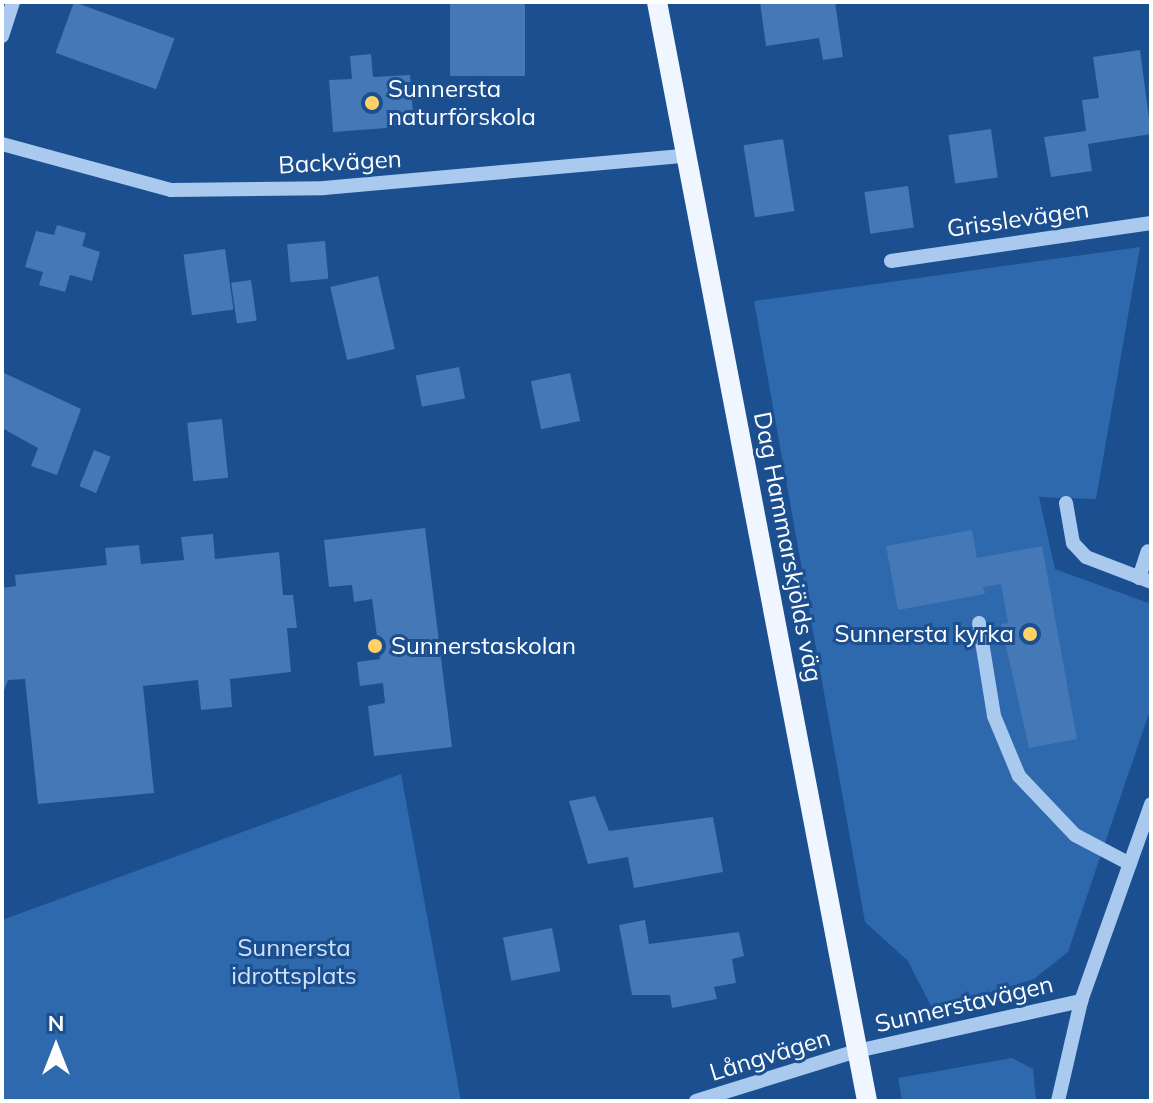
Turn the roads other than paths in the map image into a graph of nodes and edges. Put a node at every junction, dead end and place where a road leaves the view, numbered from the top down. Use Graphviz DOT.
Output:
graph roads {
  1 [pos="13,2"];
  2 [pos="657,2"];
  3 [pos="2,36"];
  4 [pos="2,144"];
  5 [pos="685,156"];
  6 [pos="1151,223"];
  7 [pos="891,261"];
  8 [pos="1066,503"];
  9 [pos="1148,551"];
  10 [pos="1145,580"];
  11 [pos="979,623"];
  12 [pos="1151,804"];
  13 [pos="1130,864"];
  14 [pos="1081,1001"];
  15 [pos="857,1051"];
  16 [pos="696,1101"];
  17 [pos="867,1101"];
  18 [pos="1058,1101"];
  1 -- 3 [label="street"];
  2 -- 5 [label="main road, Dag Hammarskjölds väg"];
  4 -- 5 [label="street, Backvägen"];
  5 -- 15 [label="main road, Dag Hammarskjölds väg"];
  6 -- 7 [label="street, Grisslevägen"];
  8 -- 10 [label="street"];
  9 -- 10 [label="street"];
  11 -- 13 [label="street"];
  12 -- 13 [label="street, Sunnerstavägen"];
  13 -- 14 [label="street, Sunnerstavägen"];
  14 -- 15 [label="street, Sunnerstavägen"];
  14 -- 18 [label="street, Sunnerstavägen"];
  15 -- 16 [label="street, Långvägen"];
  15 -- 17 [label="main road, Dag Hammarskjölds väg"];
}
